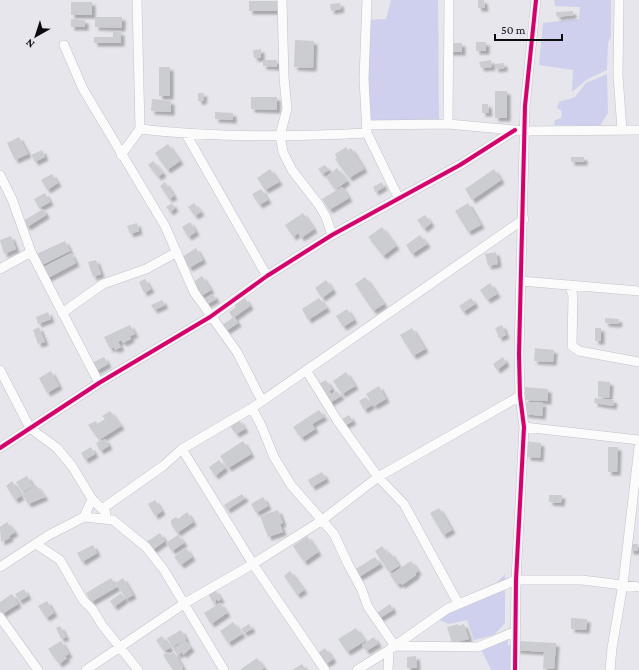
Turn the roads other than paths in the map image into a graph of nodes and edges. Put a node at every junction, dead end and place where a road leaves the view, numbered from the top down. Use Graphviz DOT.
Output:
graph roads {
  1 [pos="137,0"];
  2 [pos="282,0"];
  3 [pos="366,0"];
  4 [pos="449,0"];
  5 [pos="536,0"];
  6 [pos="619,0"];
  7 [pos="64,45"];
  8 [pos="448,124"];
  9 [pos="140,129"];
  10 [pos="367,129"];
  11 [pos="515,130"];
  12 [pos="622,130"];
  13 [pos="639,130"];
  14 [pos="525,131"];
  15 [pos="186,134"];
  16 [pos="280,135"];
  17 [pos="121,155"];
  18 [pos="0,175"];
  19 [pos="400,199"];
  20 [pos="524,219"];
  21 [pos="332,235"];
  22 [pos="31,252"];
  23 [pos="177,252"];
  24 [pos="0,269"];
  25 [pos="267,276"];
  26 [pos="521,281"];
  27 [pos="569,285"];
  28 [pos="639,291"];
  29 [pos="62,313"];
  30 [pos="210,317"];
  31 [pos="639,362"];
  32 [pos="0,370"];
  33 [pos="306,370"];
  34 [pos="99,383"];
  35 [pos="520,396"];
  36 [pos="262,400"];
  37 [pos="252,408"];
  38 [pos="524,427"];
  39 [pos="30,428"];
  40 [pos="639,440"];
  41 [pos="639,446"];
  42 [pos="0,448"];
  43 [pos="182,449"];
  44 [pos="378,477"];
  45 [pos="92,499"];
  46 [pos="102,509"];
  47 [pos="84,517"];
  48 [pos="113,520"];
  49 [pos="321,520"];
  50 [pos="36,544"];
  51 [pos="253,564"];
  52 [pos="0,566"];
  53 [pos="516,580"];
  54 [pos="623,584"];
  55 [pos="639,587"];
  56 [pos="185,603"];
  57 [pos="458,604"];
  58 [pos="0,617"];
  59 [pos="516,631"];
  60 [pos="120,648"];
  61 [pos="392,648"];
  62 [pos="38,670"];
  63 [pos="86,670"];
  64 [pos="138,670"];
  65 [pos="224,670"];
  66 [pos="325,670"];
  67 [pos="357,670"];
  68 [pos="388,670"];
  69 [pos="515,670"];
  70 [pos="610,670"];
  1 -- 9 [label="street"];
  2 -- 16 [label="street"];
  3 -- 10 [label="street"];
  4 -- 8 [label="street"];
  5 -- 14 [label="street"];
  6 -- 12 [label="street"];
  7 -- 17 [label="street"];
  8 -- 10 [label="street"];
  8 -- 11 [label="street"];
  9 -- 15 [label="street"];
  9 -- 17 [label="street"];
  10 -- 16 [label="street"];
  10 -- 19 [label="street"];
  11 -- 14 [label="street"];
  11 -- 19 [label="street"];
  12 -- 13 [label="street"];
  12 -- 14 [label="street"];
  14 -- 20 [label="street"];
  15 -- 16 [label="street"];
  15 -- 25 [label="street"];
  16 -- 21 [label="street"];
  17 -- 23 [label="street"];
  18 -- 22 [label="street"];
  19 -- 21 [label="street"];
  20 -- 26 [label="street"];
  20 -- 33 [label="street"];
  21 -- 25 [label="street"];
  22 -- 24 [label="street"];
  22 -- 29 [label="street"];
  23 -- 29 [label="street"];
  23 -- 30 [label="street"];
  25 -- 30 [label="street"];
  26 -- 27 [label="street"];
  26 -- 35 [label="street"];
  27 -- 28 [label="street"];
  27 -- 31 [label="street"];
  29 -- 34 [label="street"];
  30 -- 34 [label="street"];
  30 -- 36 [label="street"];
  32 -- 39 [label="street"];
  33 -- 36 [label="street"];
  33 -- 44 [label="street"];
  34 -- 39 [label="street"];
  35 -- 38 [label="street"];
  35 -- 44 [label="street"];
  36 -- 37 [label="street"];
  37 -- 43 [label="street"];
  37 -- 49 [label="street"];
  38 -- 40 [label="street"];
  38 -- 53 [label="street"];
  39 -- 42 [label="street"];
  39 -- 45 [label="street"];
  41 -- 54 [label="street"];
  43 -- 46 [label="street"];
  43 -- 51 [label="street"];
  44 -- 49 [label="street"];
  44 -- 57 [label="street"];
  45 -- 46 [label="street"];
  45 -- 47 [label="street"];
  46 -- 48 [label="street"];
  47 -- 48 [label="street"];
  47 -- 50 [label="street"];
  48 -- 56 [label="street"];
  49 -- 51 [label="street"];
  49 -- 61 [label="street"];
  50 -- 52 [label="street"];
  50 -- 60 [label="street"];
  51 -- 56 [label="street"];
  51 -- 66 [label="street"];
  53 -- 54 [label="street"];
  53 -- 57 [label="street"];
  53 -- 59 [label="street"];
  54 -- 55 [label="street"];
  54 -- 70 [label="street"];
  56 -- 60 [label="street"];
  56 -- 65 [label="street"];
  57 -- 61 [label="street"];
  58 -- 62 [label="street"];
  59 -- 61 [label="street"];
  59 -- 69 [label="street"];
  60 -- 63 [label="street"];
  60 -- 64 [label="street"];
  61 -- 67 [label="street"];
  61 -- 68 [label="street"];
}
